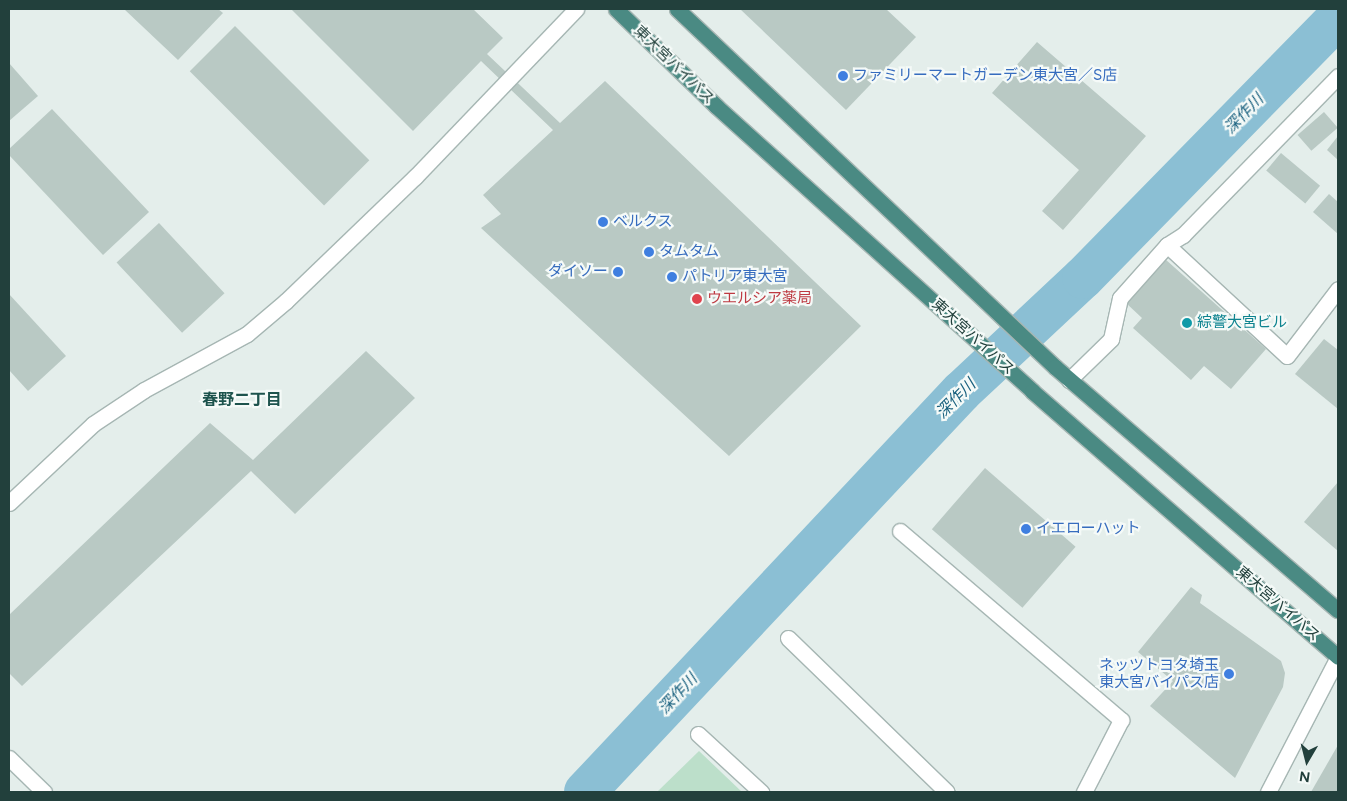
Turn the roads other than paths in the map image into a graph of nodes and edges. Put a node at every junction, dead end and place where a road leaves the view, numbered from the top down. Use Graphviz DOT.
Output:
graph roads {
  1 [pos="576,9"];
  2 [pos="616,9"];
  3 [pos="677,9"];
  4 [pos="1338,76"];
  5 [pos="1167,244"];
  6 [pos="1338,290"];
  7 [pos="1069,380"];
  8 [pos="9,504"];
  9 [pos="900,530"];
  10 [pos="1338,610"];
  11 [pos="788,638"];
  12 [pos="1338,657"];
  13 [pos="698,734"];
  14 [pos="9,758"];
  15 [pos="44,792"];
  16 [pos="761,792"];
  17 [pos="947,792"];
  18 [pos="1084,792"];
  19 [pos="1268,792"];
  1 -- 8 [label="street"];
  2 -- 12 [label="highway, 東大宮バイパス"];
  3 -- 7 [label="highway"];
  4 -- 5 [label="street"];
  5 -- 6 [label="street"];
  5 -- 7 [label="street"];
  7 -- 10 [label="highway"];
  9 -- 18 [label="street"];
  11 -- 17 [label="street"];
  12 -- 19 [label="street"];
  13 -- 16 [label="street"];
  14 -- 15 [label="street"];
}
